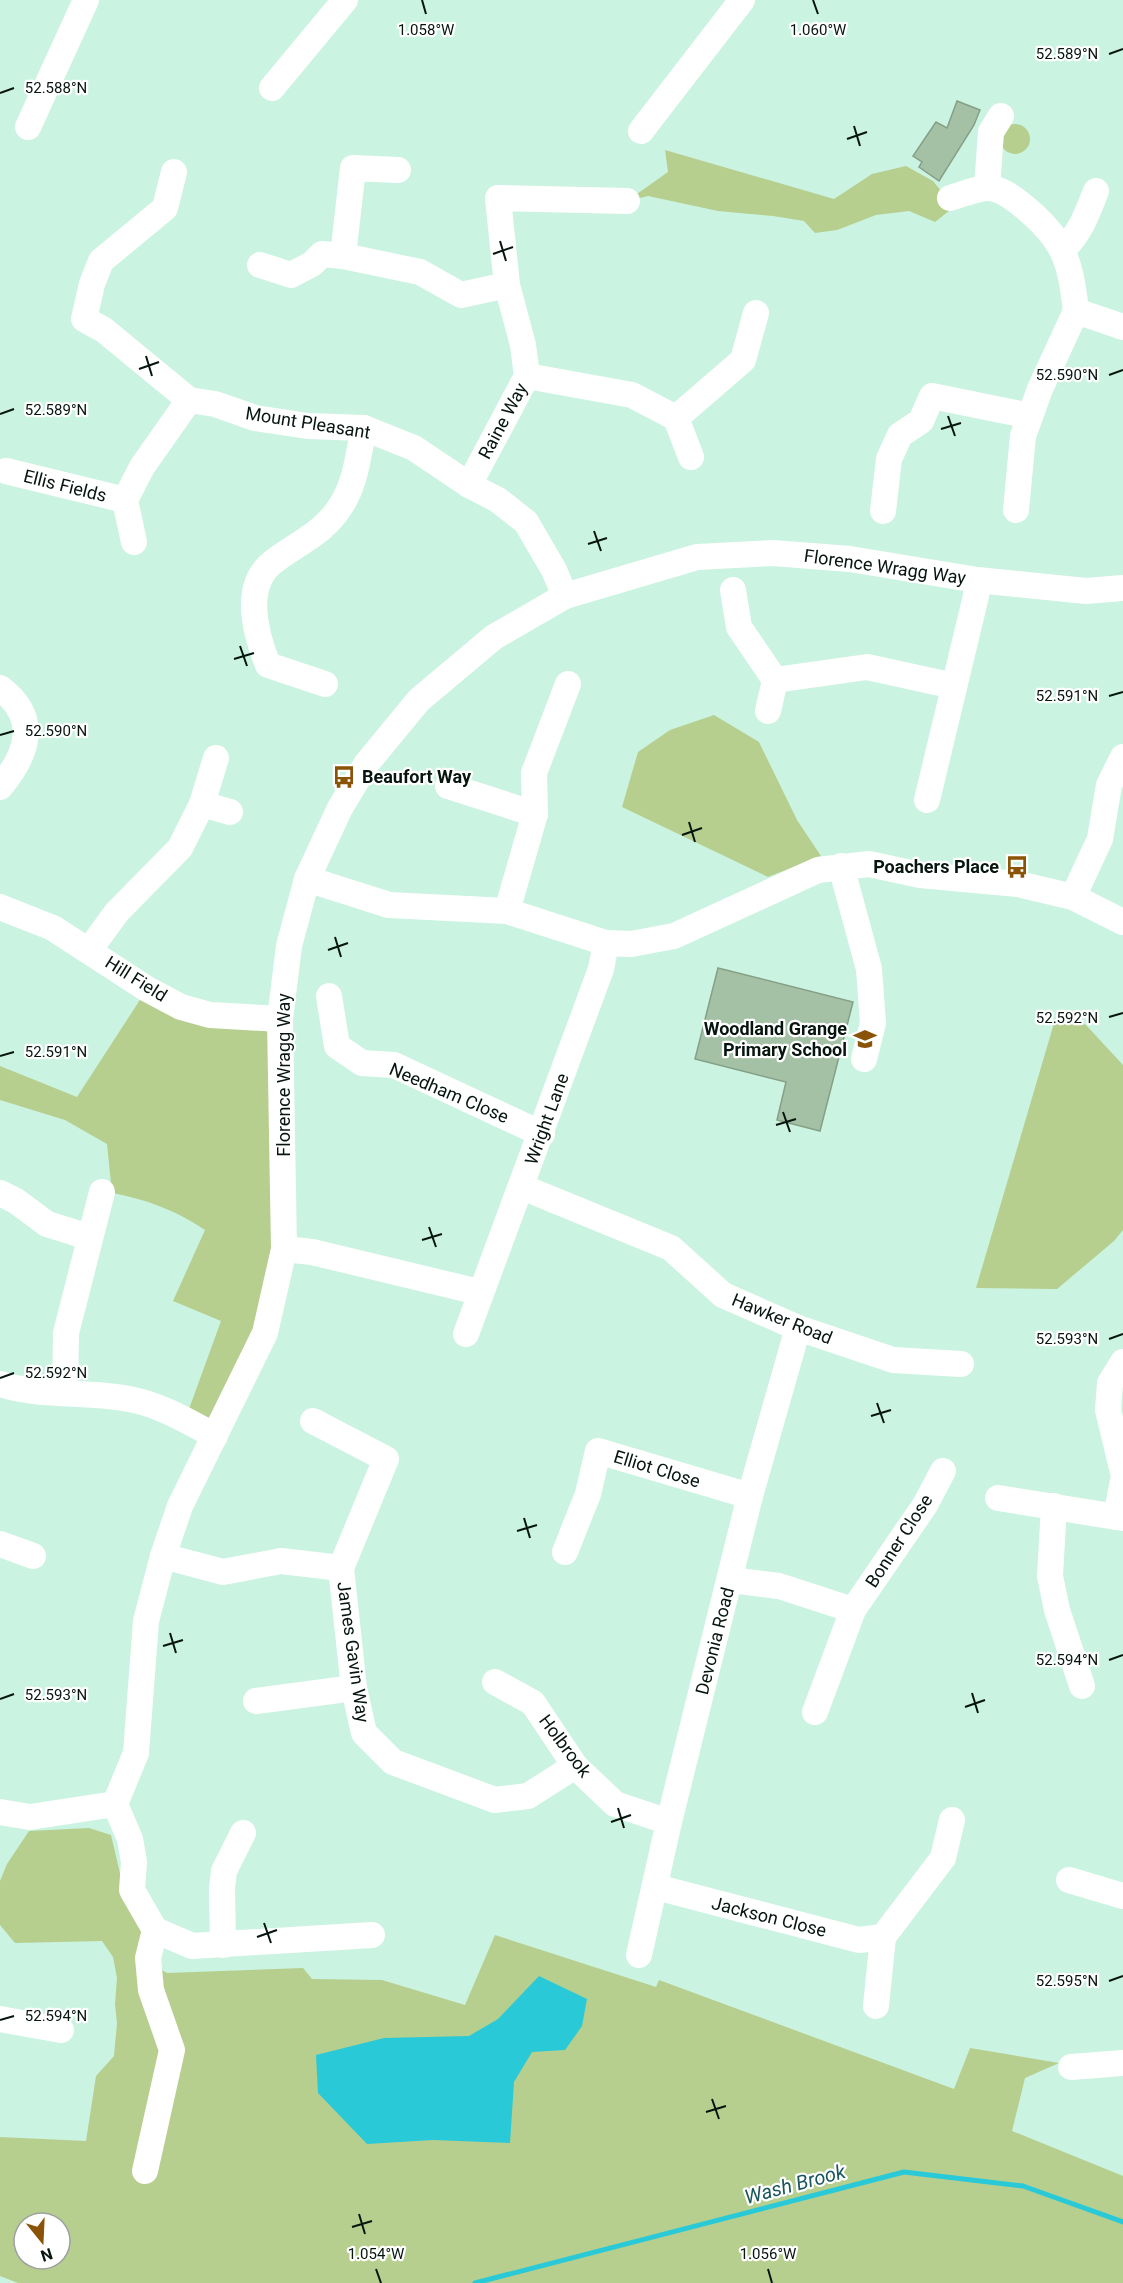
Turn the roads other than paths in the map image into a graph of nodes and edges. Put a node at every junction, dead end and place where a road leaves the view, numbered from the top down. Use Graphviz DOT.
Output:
graph roads {
  1 [pos="86,0"];
  2 [pos="345,0"];
  3 [pos="742,0"];
  4 [pos="272,88"];
  5 [pos="1001,116"];
  6 [pos="28,127"];
  7 [pos="641,131"];
  8 [pos="398,171"];
  9 [pos="174,172"];
  10 [pos="987,188"];
  11 [pos="1096,191"];
  12 [pos="950,198"];
  13 [pos="627,201"];
  14 [pos="1063,249"];
  15 [pos="343,256"];
  16 [pos="260,265"];
  17 [pos="507,285"];
  18 [pos="1076,311"];
  19 [pos="756,314"];
  20 [pos="1123,327"];
  21 [pos="527,376"];
  22 [pos="189,400"];
  23 [pos="1030,416"];
  24 [pos="676,418"];
  25 [pos="364,428"];
  26 [pos="691,457"];
  27 [pos="6,471"];
  28 [pos="469,485"];
  29 [pos="124,500"];
  30 [pos="1016,510"];
  31 [pos="883,511"];
  32 [pos="134,542"];
  33 [pos="977,580"];
  34 [pos="1123,588"];
  35 [pos="734,590"];
  36 [pos="565,596"];
  37 [pos="775,680"];
  38 [pos="325,684"];
  39 [pos="568,684"];
  40 [pos="954,686"];
  41 [pos="0,688"];
  42 [pos="768,711"];
  43 [pos="1123,757"];
  44 [pos="216,758"];
  45 [pos="448,786"];
  46 [pos="0,787"];
  47 [pos="927,800"];
  48 [pos="202,804"];
  49 [pos="230,812"];
  50 [pos="535,814"];
  51 [pos="841,866"];
  52 [pos="307,879"];
  53 [pos="1073,897"];
  54 [pos="0,907"];
  55 [pos="507,911"];
  56 [pos="1123,922"];
  57 [pos="606,943"];
  58 [pos="90,950"];
  59 [pos="329,996"];
  60 [pos="280,1019"];
  61 [pos="864,1059"];
  62 [pos="542,1134"];
  63 [pos="522,1187"];
  64 [pos="102,1192"];
  65 [pos="0,1193"];
  66 [pos="89,1237"];
  67 [pos="284,1249"];
  68 [pos="479,1292"];
  69 [pos="798,1328"];
  70 [pos="466,1334"];
  71 [pos="1123,1362"];
  72 [pos="961,1364"];
  73 [pos="0,1384"];
  74 [pos="65,1392"];
  75 [pos="313,1421"];
  76 [pos="215,1436"];
  77 [pos="942,1471"];
  78 [pos="1123,1472"];
  79 [pos="1123,1481"];
  80 [pos="750,1496"];
  81 [pos="998,1498"];
  82 [pos="1054,1506"];
  83 [pos="1119,1517"];
  84 [pos="0,1544"];
  85 [pos="565,1552"];
  86 [pos="33,1556"];
  87 [pos="163,1556"];
  88 [pos="341,1568"];
  89 [pos="731,1580"];
  90 [pos="853,1610"];
  91 [pos="495,1682"];
  92 [pos="1082,1686"];
  93 [pos="354,1688"];
  94 [pos="256,1701"];
  95 [pos="815,1712"];
  96 [pos="575,1766"];
  97 [pos="115,1804"];
  98 [pos="0,1812"];
  99 [pos="952,1820"];
  100 [pos="669,1822"];
  101 [pos="243,1833"];
  102 [pos="1069,1880"];
  103 [pos="656,1887"];
  104 [pos="1123,1896"];
  105 [pos="155,1930"];
  106 [pos="372,1935"];
  107 [pos="883,1936"];
  108 [pos="223,1945"];
  109 [pos="639,1955"];
  110 [pos="876,2006"];
  111 [pos="0,2019"];
  112 [pos="61,2030"];
  113 [pos="1123,2063"];
  114 [pos="1071,2067"];
  115 [pos="145,2171"];
  1 -- 6 [label="street"];
  2 -- 4 [label="street"];
  3 -- 7 [label="street"];
  5 -- 10 [label="street"];
  8 -- 15 [label="street"];
  9 -- 22 [label="street, Mount Pleasant"];
  10 -- 12 [label="street"];
  10 -- 14 [label="street"];
  11 -- 14 [label="street"];
  13 -- 17 [label="street, Raine Way"];
  14 -- 18 [label="street"];
  15 -- 16 [label="street"];
  15 -- 17 [label="street"];
  17 -- 21 [label="street, Raine Way"];
  18 -- 20 [label="street"];
  18 -- 23 [label="street"];
  19 -- 24 [label="street"];
  21 -- 24 [label="street"];
  21 -- 28 [label="street, Raine Way"];
  22 -- 25 [label="street, Mount Pleasant"];
  22 -- 29 [label="street, Ellis Fields"];
  23 -- 30 [label="street"];
  23 -- 31 [label="street"];
  24 -- 26 [label="street"];
  25 -- 28 [label="street, Mount Pleasant"];
  25 -- 38 [label="street"];
  27 -- 29 [label="street, Ellis Fields"];
  28 -- 36 [label="street, Mount Pleasant"];
  29 -- 32 [label="street, Ellis Fields"];
  33 -- 34 [label="street, Florence Wragg Way"];
  33 -- 36 [label="street, Florence Wragg Way"];
  33 -- 40 [label="street"];
  35 -- 37 [label="street"];
  36 -- 52 [label="street, Florence Wragg Way"];
  37 -- 40 [label="street"];
  37 -- 42 [label="street"];
  39 -- 50 [label="street"];
  40 -- 47 [label="street"];
  41 -- 46 [label="street"];
  43 -- 53 [label="street"];
  44 -- 48 [label="street"];
  45 -- 50 [label="street"];
  48 -- 49 [label="street"];
  48 -- 58 [label="street"];
  50 -- 55 [label="street"];
  51 -- 53 [label="street"];
  51 -- 57 [label="street"];
  51 -- 61 [label="street"];
  52 -- 55 [label="street"];
  52 -- 60 [label="street, Florence Wragg Way"];
  53 -- 56 [label="street"];
  54 -- 58 [label="street, Hill Field"];
  55 -- 57 [label="street"];
  57 -- 62 [label="street, Wright Lane"];
  58 -- 60 [label="street, Hill Field"];
  59 -- 62 [label="street, Needham Close"];
  60 -- 67 [label="street, Florence Wragg Way"];
  62 -- 63 [label="street, Wright Lane"];
  63 -- 68 [label="street, Wright Lane"];
  63 -- 69 [label="street, Hawker Road"];
  64 -- 66 [label="street"];
  65 -- 66 [label="street"];
  66 -- 74 [label="street"];
  67 -- 68 [label="street"];
  67 -- 76 [label="street, Florence Wragg Way"];
  68 -- 70 [label="street, Wright Lane"];
  69 -- 72 [label="street, Hawker Road"];
  69 -- 80 [label="street, Devonia Road"];
  71 -- 78 [label="street"];
  73 -- 74 [label="street"];
  74 -- 76 [label="street"];
  75 -- 88 [label="street, James Gavin Way"];
  76 -- 87 [label="street, Florence Wragg Way"];
  77 -- 90 [label="street, Bonner Close"];
  79 -- 83 [label="street"];
  80 -- 85 [label="street, Elliot Close"];
  80 -- 89 [label="street, Devonia Road"];
  81 -- 82 [label="street"];
  82 -- 83 [label="street"];
  82 -- 92 [label="street"];
  84 -- 86 [label="street"];
  87 -- 88 [label="street"];
  87 -- 97 [label="street, Florence Wragg Way"];
  88 -- 93 [label="street, James Gavin Way"];
  89 -- 90 [label="street"];
  89 -- 100 [label="street, Devonia Road"];
  90 -- 95 [label="street, Bonner Close"];
  91 -- 96 [label="street, Holbrook"];
  93 -- 94 [label="street"];
  93 -- 96 [label="street, James Gavin Way"];
  96 -- 100 [label="street, Holbrook"];
  97 -- 98 [label="street"];
  97 -- 105 [label="street"];
  99 -- 107 [label="street"];
  100 -- 103 [label="street, Devonia Road"];
  101 -- 108 [label="street"];
  102 -- 104 [label="street"];
  103 -- 107 [label="street, Jackson Close"];
  103 -- 109 [label="street, Devonia Road"];
  105 -- 108 [label="street"];
  105 -- 115 [label="street"];
  106 -- 108 [label="street"];
  107 -- 110 [label="street"];
  111 -- 112 [label="street"];
  113 -- 114 [label="street"];
}
